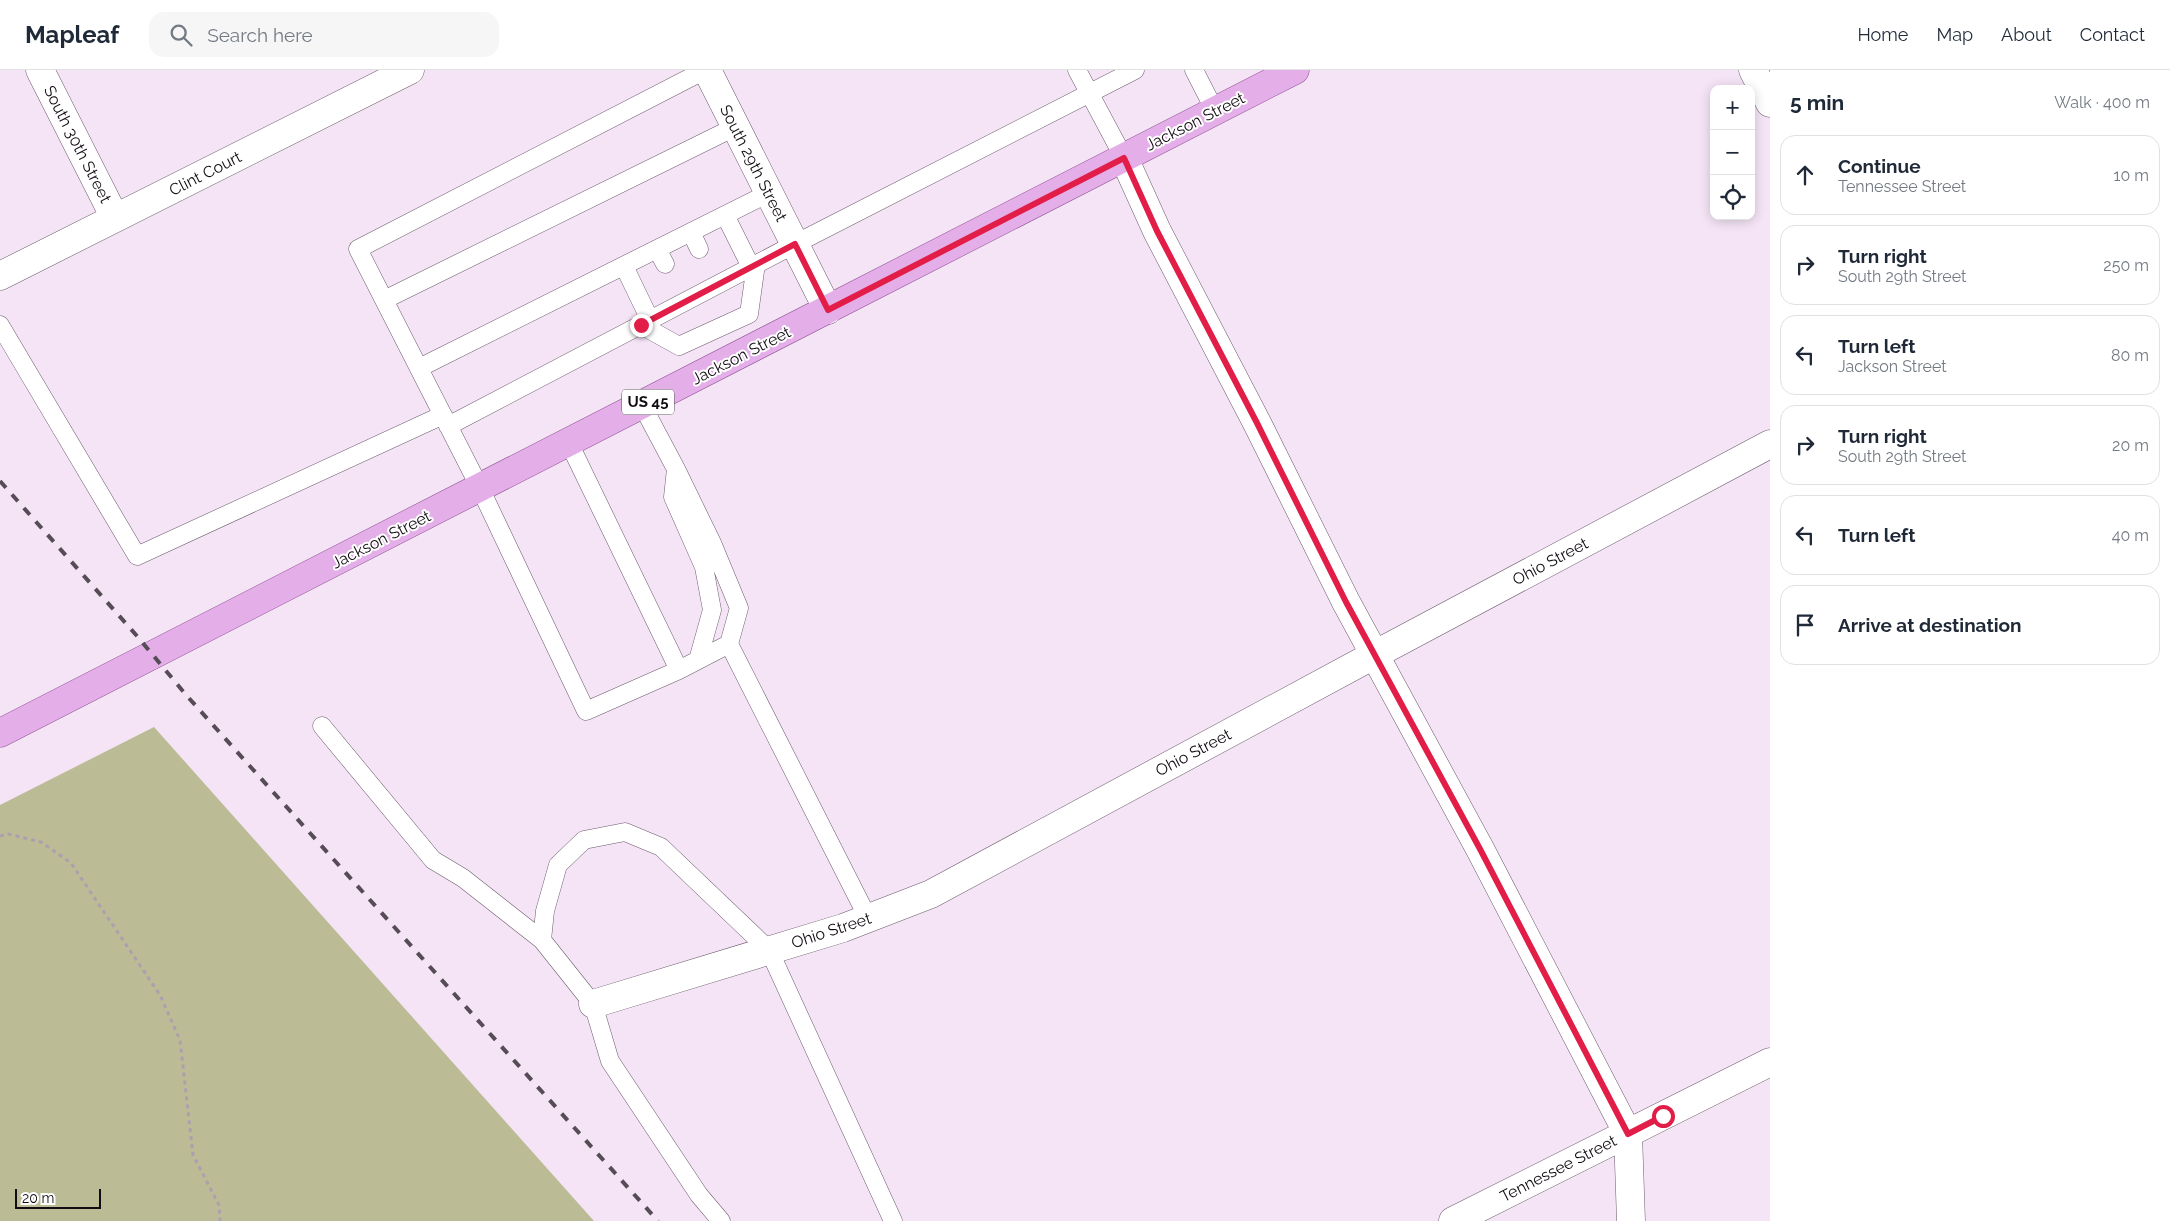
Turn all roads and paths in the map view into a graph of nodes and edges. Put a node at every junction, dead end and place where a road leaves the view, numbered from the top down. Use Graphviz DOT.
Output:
graph roads {
  1 [pos="40,70"];
  2 [pos="410,70"];
  3 [pos="706,70"];
  4 [pos="1077,70"];
  5 [pos="1135,70"];
  6 [pos="1194,70"];
  7 [pos="1295,70"];
  8 [pos="1753,70"];
  9 [pos="1089,93"];
  10 [pos="1770,103"];
  11 [pos="1215,111"];
  12 [pos="735,127"];
  13 [pos="1124,158"];
  14 [pos="769,193"];
  15 [pos="725,215"];
  16 [pos="115,218"];
  17 [pos="691,232"];
  18 [pos="795,244"];
  19 [pos="699,248"];
  20 [pos="624,266"];
  21 [pos="753,266"];
  22 [pos="0,276"];
  23 [pos="384,300"];
  24 [pos="828,310"];
  25 [pos="645,322"];
  26 [pos="0,325"];
  27 [pos="419,368"];
  28 [pos="642,405"];
  29 [pos="446,421"];
  30 [pos="569,443"];
  31 [pos="1770,444"];
  32 [pos="676,468"];
  33 [pos="480,488"];
  34 [pos="729,644"];
  35 [pos="1374,654"];
  36 [pos="698,660"];
  37 [pos="679,670"];
  38 [pos="322,726"];
  39 [pos="0,733"];
  40 [pos="0,836"];
  41 [pos="868,918"];
  42 [pos="542,940"];
  43 [pos="769,950"];
  44 [pos="593,1004"];
  45 [pos="1770,1062"];
  46 [pos="1628,1134"];
  47 [pos="220,1221"];
  48 [pos="721,1221"];
  49 [pos="893,1221"];
  50 [pos="1453,1221"];
  51 [pos="1631,1221"];
  1 -- 16 [label="street, South 30th Street"];
  2 -- 16 [label="street, Clint Court"];
  3 -- 12 [label="street, South 29th Street"];
  3 -- 23 [label="lane"];
  4 -- 9 [label="lane"];
  5 -- 9 [label="lane"];
  6 -- 11 [label="lane"];
  7 -- 11 [label="main road, Jackson Street / US 45"];
  8 -- 10 [label="street"];
  9 -- 13 [label="lane"];
  9 -- 18 [label="lane"];
  11 -- 13 [label="main road, Jackson Street / US 45"];
  12 -- 14 [label="street, South 29th Street"];
  12 -- 23 [label="lane"];
  13 -- 24 [label="main road, Jackson Street / US 45"];
  13 -- 35 [label="street"];
  14 -- 15 [label="lane"];
  14 -- 18 [label="street, South 29th Street"];
  15 -- 17 [label="lane"];
  15 -- 21 [label="lane"];
  16 -- 22 [label="street, Clint Court"];
  17 -- 19 [label="lane"];
  17 -- 20 [label="lane"];
  18 -- 21 [label="lane"];
  18 -- 24 [label="street, South 29th Street"];
  20 -- 25 [label="lane"];
  20 -- 27 [label="lane"];
  21 -- 25 [label="lane"];
  21 -- 25 [label="lane"];
  23 -- 27 [label="lane"];
  24 -- 28 [label="main road, Jackson Street / US 45"];
  25 -- 29 [label="lane"];
  26 -- 29 [label="lane"];
  27 -- 29 [label="lane"];
  28 -- 30 [label="main road, Jackson Street / US 45"];
  28 -- 32 [label="lane"];
  29 -- 33 [label="lane"];
  30 -- 33 [label="main road, Jackson Street / US 45"];
  30 -- 37 [label="lane"];
  31 -- 35 [label="street, Ohio Street"];
  32 -- 34 [label="lane"];
  32 -- 36 [label="lane"];
  33 -- 37 [label="lane"];
  33 -- 39 [label="main road, Jackson Street / US 45"];
  34 -- 36 [label="lane"];
  34 -- 41 [label="lane"];
  35 -- 41 [label="street, Ohio Street"];
  35 -- 46 [label="street"];
  36 -- 37 [label="lane"];
  38 -- 42 [label="lane"];
  40 -- 47 [label="path"];
  41 -- 43 [label="street, Ohio Street"];
  42 -- 43 [label="lane"];
  42 -- 44 [label="lane"];
  43 -- 44 [label="street, Ohio Street"];
  43 -- 49 [label="lane"];
  44 -- 48 [label="lane"];
  45 -- 46 [label="street, Tennessee Street"];
  46 -- 50 [label="street, Tennessee Street"];
  46 -- 51 [label="street"];
}
